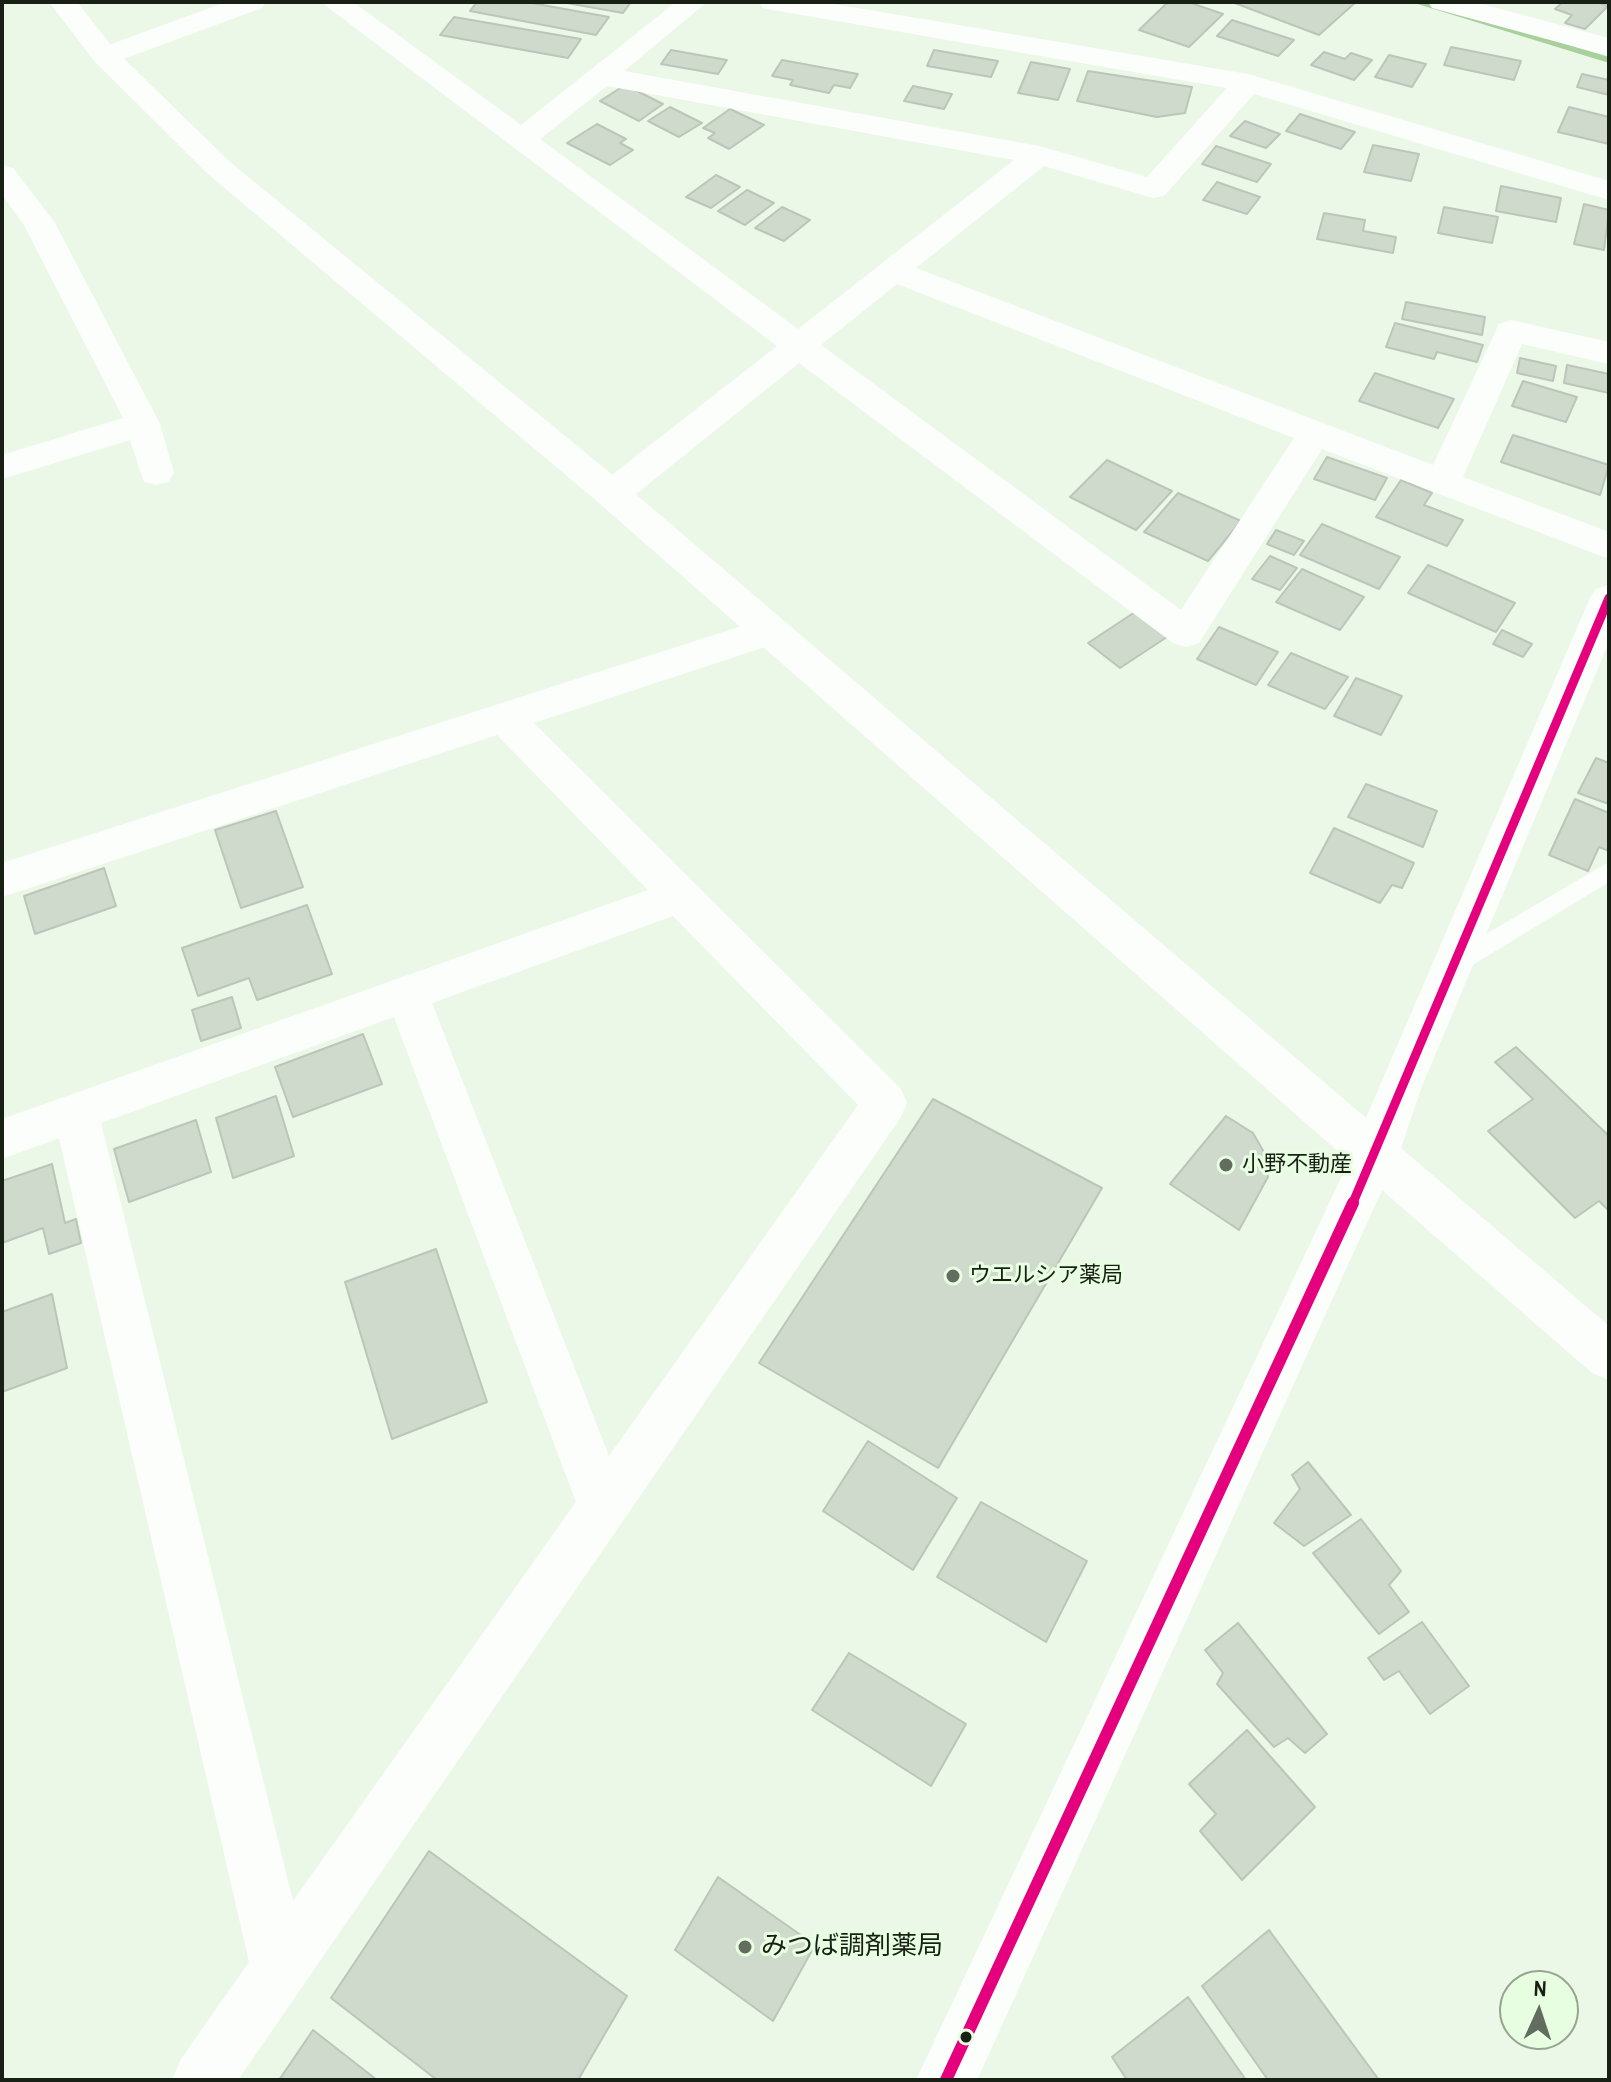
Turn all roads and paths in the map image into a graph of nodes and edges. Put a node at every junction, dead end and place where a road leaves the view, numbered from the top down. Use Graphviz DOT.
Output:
graph roads {
  1 [pos="63,2"];
  2 [pos="252,2"];
  3 [pos="335,2"];
  4 [pos="693,2"];
  5 [pos="773,2"];
  6 [pos="1442,2"];
  7 [pos="1609,47"];
  8 [pos="105,56"];
  9 [pos="601,76"];
  10 [pos="1248,83"];
  11 [pos="521,140"];
  12 [pos="1039,155"];
  13 [pos="2,174"];
  14 [pos="1609,191"];
  15 [pos="39,223"];
  16 [pos="2,232"];
  17 [pos="893,271"];
  18 [pos="798,345"];
  19 [pos="1609,353"];
  20 [pos="143,424"];
  21 [pos="1315,433"];
  22 [pos="2,467"];
  23 [pos="156,473"];
  24 [pos="1443,483"];
  25 [pos="612,494"];
  26 [pos="1609,546"];
  27 [pos="1609,598"];
  28 [pos="770,631"];
  29 [pos="503,716"];
  30 [pos="1609,871"];
  31 [pos="2,880"];
  32 [pos="680,896"];
  33 [pos="1451,966"];
  34 [pos="407,994"];
  35 [pos="76,1113"];
  36 [pos="2,1139"];
  37 [pos="1376,1153"];
  38 [pos="1609,1357"];
  39 [pos="603,1506"];
  40 [pos="280,1968"];
  41 [pos="202,2080"];
  42 [pos="946,2080"];
  1 -- 8 [label="street"];
  2 -- 8 [label="street"];
  3 -- 11 [label="street"];
  4 -- 9 [label="street"];
  5 -- 10 [label="street"];
  6 -- 7 [label="street"];
  8 -- 25 [label="street"];
  9 -- 11 [label="street"];
  9 -- 12 [label="street"];
  10 -- 12 [label="street"];
  10 -- 14 [label="street"];
  11 -- 18 [label="street"];
  12 -- 17 [label="street"];
  13 -- 15 [label="street"];
  15 -- 16 [label="street"];
  15 -- 20 [label="street"];
  17 -- 18 [label="street"];
  17 -- 21 [label="street"];
  18 -- 21 [label="street"];
  18 -- 25 [label="street"];
  19 -- 24 [label="street"];
  20 -- 22 [label="street"];
  20 -- 23 [label="street"];
  21 -- 24 [label="street"];
  24 -- 26 [label="street"];
  25 -- 28 [label="street"];
  27 -- 33 [label="street"];
  28 -- 29 [label="street"];
  28 -- 37 [label="street"];
  29 -- 31 [label="street"];
  29 -- 32 [label="street"];
  30 -- 33 [label="lane"];
  32 -- 34 [label="street"];
  32 -- 39 [label="street"];
  33 -- 37 [label="street"];
  34 -- 35 [label="street"];
  34 -- 39 [label="street"];
  35 -- 36 [label="street"];
  35 -- 40 [label="street"];
  37 -- 38 [label="street"];
  37 -- 42 [label="street"];
  39 -- 40 [label="street"];
  40 -- 41 [label="street"];
}
